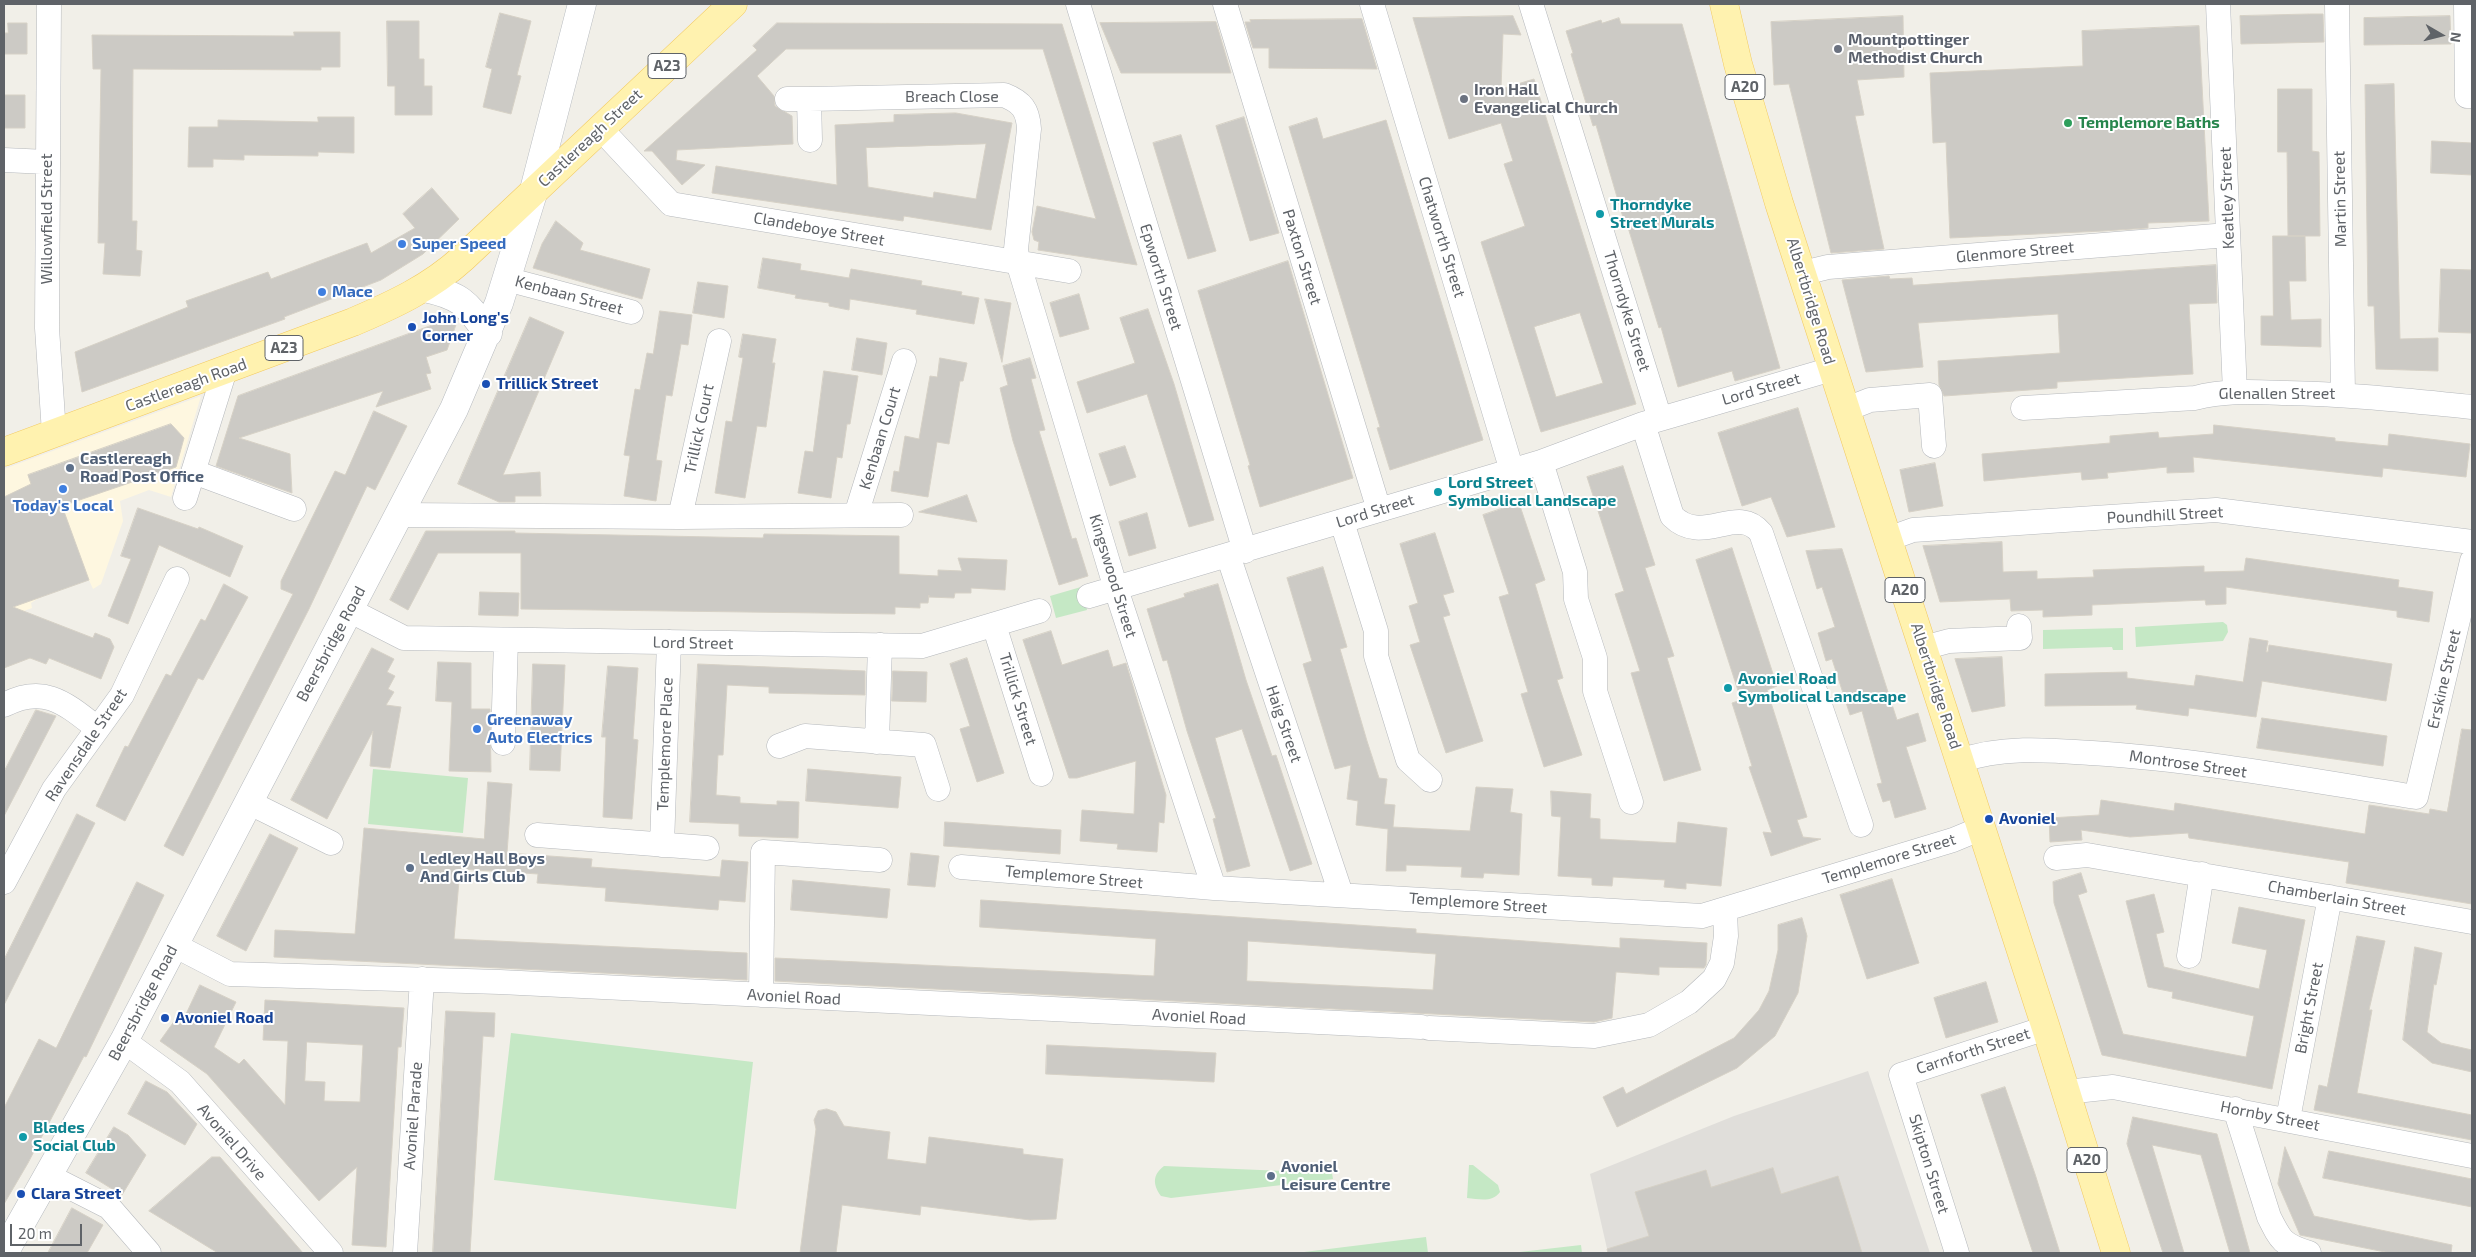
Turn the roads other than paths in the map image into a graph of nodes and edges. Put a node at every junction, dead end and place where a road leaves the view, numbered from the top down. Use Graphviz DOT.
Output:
graph roads {
  1 [pos="49,4"];
  2 [pos="582,4"];
  3 [pos="733,4"];
  4 [pos="1078,4"];
  5 [pos="1225,4"];
  6 [pos="1372,4"];
  7 [pos="1531,4"];
  8 [pos="1724,4"];
  9 [pos="2218,4"];
  10 [pos="2337,4"];
  11 [pos="2466,4"];
  12 [pos="2472,96"];
  13 [pos="600,128"];
  14 [pos="810,140"];
  15 [pos="4,160"];
  16 [pos="47,162"];
  17 [pos="534,190"];
  18 [pos="2228,235"];
  19 [pos="1018,262"];
  20 [pos="1069,272"];
  21 [pos="1803,273"];
  22 [pos="506,278"];
  23 [pos="425,288"];
  24 [pos="631,312"];
  25 [pos="488,333"];
  26 [pos="719,341"];
  27 [pos="904,361"];
  28 [pos="1832,369"];
  29 [pos="225,370"];
  30 [pos="2235,392"];
  31 [pos="2343,394"];
  32 [pos="2472,407"];
  33 [pos="2023,408"];
  34 [pos="1847,409"];
  35 [pos="1652,421"];
  36 [pos="54,433"];
  37 [pos="1934,446"];
  38 [pos="4,452"];
  39 [pos="1542,462"];
  40 [pos="1512,471"];
  41 [pos="194,472"];
  42 [pos="185,498"];
  43 [pos="294,509"];
  44 [pos="1379,510"];
  45 [pos="400,515"];
  46 [pos="856,515"];
  47 [pos="901,515"];
  48 [pos="680,517"];
  49 [pos="1342,522"];
  50 [pos="1888,539"];
  51 [pos="2472,542"];
  52 [pos="1236,553"];
  53 [pos="2472,561"];
  54 [pos="177,579"];
  55 [pos="1116,588"];
  56 [pos="1089,596"];
  57 [pos="349,610"];
  58 [pos="1039,611"];
  59 [pos="994,625"];
  60 [pos="2020,626"];
  61 [pos="506,640"];
  62 [pos="669,642"];
  63 [pos="880,645"];
  64 [pos="1923,648"];
  65 [pos="4,705"];
  66 [pos="97,728"];
  67 [pos="877,742"];
  68 [pos="503,743"];
  69 [pos="779,746"];
  70 [pos="1960,761"];
  71 [pos="1041,774"];
  72 [pos="1430,780"];
  73 [pos="938,789"];
  74 [pos="2416,797"];
  75 [pos="248,802"];
  76 [pos="1631,802"];
  77 [pos="1862,825"];
  78 [pos="1982,828"];
  79 [pos="537,835"];
  80 [pos="331,843"];
  81 [pos="662,845"];
  82 [pos="707,848"];
  83 [pos="2056,858"];
  84 [pos="880,860"];
  85 [pos="961,867"];
  86 [pos="2202,874"];
  87 [pos="4,882"];
  88 [pos="1214,888"];
  89 [pos="1341,894"];
  90 [pos="2330,897"];
  91 [pos="1725,911"];
  92 [pos="2472,922"];
  93 [pos="174,945"];
  94 [pos="2189,956"];
  95 [pos="422,979"];
  96 [pos="760,995"];
  97 [pos="2046,1028"];
  98 [pos="124,1041"];
  99 [pos="1901,1075"];
  100 [pos="2066,1092"];
  101 [pos="2235,1109"];
  102 [pos="2288,1119"];
  103 [pos="2472,1156"];
  104 [pos="48,1176"];
  105 [pos="4,1253"];
  106 [pos="149,1253"];
  107 [pos="331,1253"];
  108 [pos="405,1253"];
  109 [pos="1957,1253"];
  110 [pos="2116,1253"];
  111 [pos="2309,1253"];
  1 -- 16 [label="street, Willowfield Street"];
  2 -- 17 [label="main road, Beersbridge Road"];
  3 -- 13 [label="main road, Castlereagh Street / A23"];
  4 -- 52 [label="street, Epworth Street"];
  5 -- 44 [label="street, Paxton Street"];
  6 -- 40 [label="street, Chatworth Street"];
  7 -- 35 [label="street, Thorndyke Street"];
  8 -- 21 [label="main road, Albertbridge Road / A20"];
  9 -- 18 [label="street, Keatley Street"];
  10 -- 31 [label="street, Martin Street"];
  11 -- 12 [label="street"];
  13 -- 17 [label="main road, Castlereagh Street / A23"];
  13 -- 19 [label="street, Clandeboye Street"];
  14 -- 19 [label="street, Breach Close"];
  15 -- 16 [label="street"];
  16 -- 36 [label="street, Willowfield Street"];
  17 -- 22 [label="main road, Beersbridge Road"];
  17 -- 23 [label="main road, Castlereagh Road / A23"];
  18 -- 21 [label="street, Glenmore Street"];
  18 -- 30 [label="street, Keatley Street"];
  19 -- 20 [label="street, Clandeboye Street"];
  19 -- 55 [label="street, Kingswood Street"];
  21 -- 28 [label="main road, Albertbridge Road / A20"];
  22 -- 24 [label="street, Kenbaan Street"];
  22 -- 25 [label="main road, Beersbridge Road"];
  23 -- 25 [label="main road"];
  23 -- 29 [label="main road, Castlereagh Road / A23"];
  25 -- 45 [label="main road, Beersbridge Road"];
  26 -- 48 [label="street, Trillick Court"];
  27 -- 46 [label="street, Kenbaan Court"];
  28 -- 34 [label="main road, Albertbridge Road / A20"];
  28 -- 35 [label="street, Lord Street"];
  29 -- 36 [label="main road, Castlereagh Road / A23"];
  29 -- 41 [label="street"];
  30 -- 31 [label="street, Glenallen Street"];
  30 -- 33 [label="street, Glenallen Street"];
  31 -- 32 [label="street, Glenallen Street"];
  34 -- 37 [label="street"];
  34 -- 50 [label="main road, Albertbridge Road / A20"];
  35 -- 39 [label="street, Lord Street"];
  35 -- 77 [label="street, Thorndyke Street"];
  36 -- 38 [label="main road, Castlereagh Road / A23"];
  39 -- 40 [label="street, Lord Street"];
  39 -- 76 [label="street"];
  40 -- 44 [label="street, Lord Street"];
  41 -- 42 [label="street"];
  41 -- 43 [label="street"];
  44 -- 49 [label="street, Lord Street"];
  45 -- 48 [label="street"];
  45 -- 57 [label="main road, Beersbridge Road"];
  46 -- 47 [label="street"];
  46 -- 48 [label="street"];
  49 -- 52 [label="street, Lord Street"];
  49 -- 72 [label="street"];
  50 -- 51 [label="street, Poundhill Street"];
  50 -- 64 [label="main road, Albertbridge Road / A20"];
  52 -- 55 [label="street, Lord Street"];
  52 -- 89 [label="street, Haig Street"];
  53 -- 74 [label="street, Erskine Street"];
  54 -- 66 [label="street, Ravensdale Street"];
  55 -- 56 [label="street, Lord Street"];
  55 -- 88 [label="street, Kingswood Street"];
  57 -- 61 [label="street, Lord Street"];
  57 -- 75 [label="main road, Beersbridge Road"];
  58 -- 59 [label="street, Lord Street"];
  59 -- 63 [label="street, Lord Street"];
  59 -- 71 [label="street, Trillick Street"];
  60 -- 64 [label="street"];
  61 -- 62 [label="street, Lord Street"];
  61 -- 68 [label="street"];
  62 -- 63 [label="street, Lord Street"];
  62 -- 81 [label="street, Templemore Place"];
  63 -- 67 [label="street"];
  64 -- 70 [label="main road, Albertbridge Road / A20"];
  65 -- 66 [label="street"];
  66 -- 87 [label="street, Ravensdale Street"];
  67 -- 69 [label="street"];
  67 -- 73 [label="street"];
  70 -- 74 [label="street, Montrose Street"];
  70 -- 78 [label="main road, Albertbridge Road / A20"];
  75 -- 80 [label="street"];
  75 -- 93 [label="main road, Beersbridge Road"];
  78 -- 91 [label="street, Templemore Street"];
  78 -- 97 [label="main road, Albertbridge Road / A20"];
  79 -- 81 [label="street"];
  81 -- 82 [label="street"];
  83 -- 86 [label="street, Chamberlain Street"];
  84 -- 96 [label="street"];
  85 -- 88 [label="street, Templemore Street"];
  86 -- 90 [label="street, Chamberlain Street"];
  86 -- 94 [label="street"];
  88 -- 89 [label="street, Templemore Street"];
  89 -- 91 [label="street, Templemore Street"];
  90 -- 92 [label="street, Chamberlain Street"];
  90 -- 102 [label="street, Bright Street"];
  91 -- 96 [label="street, Avoniel Road"];
  93 -- 95 [label="street, Avoniel Road"];
  93 -- 98 [label="main road, Beersbridge Road"];
  95 -- 96 [label="street, Avoniel Road"];
  95 -- 108 [label="street, Avoniel Parade"];
  97 -- 99 [label="street, Carnforth Street"];
  97 -- 100 [label="main road, Albertbridge Road / A20"];
  98 -- 104 [label="main road, Beersbridge Road"];
  98 -- 107 [label="street, Avoniel Drive"];
  99 -- 109 [label="street, Skipton Street"];
  100 -- 101 [label="street, Hornby Street"];
  100 -- 110 [label="main road, Albertbridge Road / A20"];
  101 -- 102 [label="street, Hornby Street"];
  101 -- 111 [label="street"];
  102 -- 103 [label="street, Hornby Street"];
  104 -- 105 [label="main road, Beersbridge Road"];
  104 -- 106 [label="street"];
}
